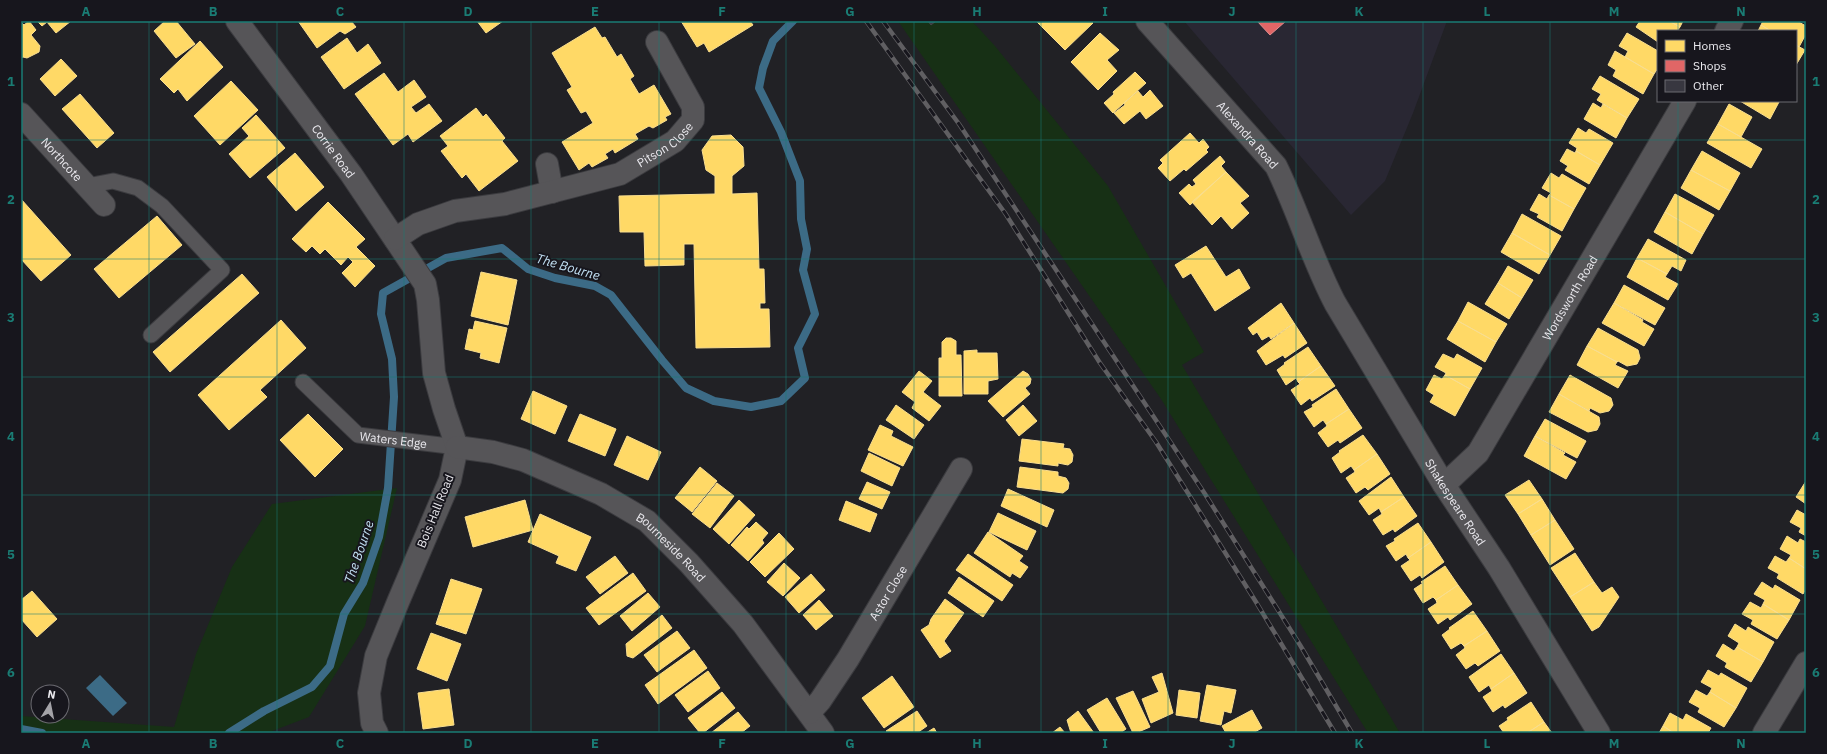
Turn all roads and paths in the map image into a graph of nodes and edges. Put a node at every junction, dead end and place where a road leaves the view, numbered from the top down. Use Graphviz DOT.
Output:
graph roads {
  1 [pos="1147,21"];
  2 [pos="1732,21"];
  3 [pos="239,22"];
  4 [pos="1727,30"];
  5 [pos="657,42"];
  6 [pos="1684,102"];
  7 [pos="21,114"];
  8 [pos="547,164"];
  9 [pos="87,186"];
  10 [pos="552,192"];
  11 [pos="104,205"];
  12 [pos="395,239"];
  13 [pos="1319,266"];
  14 [pos="151,335"];
  15 [pos="303,382"];
  16 [pos="457,447"];
  17 [pos="961,469"];
  18 [pos="1444,485"];
  19 [pos="1806,663"];
  20 [pos="809,713"];
  21 [pos="377,733"];
  22 [pos="823,733"];
  23 [pos="1599,733"];
  24 [pos="1764,733"];
  1 -- 13 [label="street, Alexandra Road"];
  2 -- 4 [label="street"];
  3 -- 12 [label="street, Corrie Road"];
  5 -- 10 [label="street, Pitson Close"];
  6 -- 18 [label="street, Wordsworth Road"];
  7 -- 9 [label="street, Northcote"];
  8 -- 10 [label="street"];
  9 -- 11 [label="street, Northcote"];
  9 -- 14 [label="lane"];
  10 -- 12 [label="street, Pitson Close"];
  12 -- 16 [label="street, Corrie Road"];
  13 -- 18 [label="street, Shakespeare Road"];
  15 -- 16 [label="lane, Waters Edge"];
  16 -- 20 [label="street, Bourneside Road"];
  16 -- 21 [label="street, Bois Hall Road"];
  17 -- 20 [label="street, Astor Close"];
  18 -- 23 [label="street, Shakespeare Road"];
  19 -- 24 [label="street"];
  20 -- 22 [label="street, Bourneside Road"];
}
